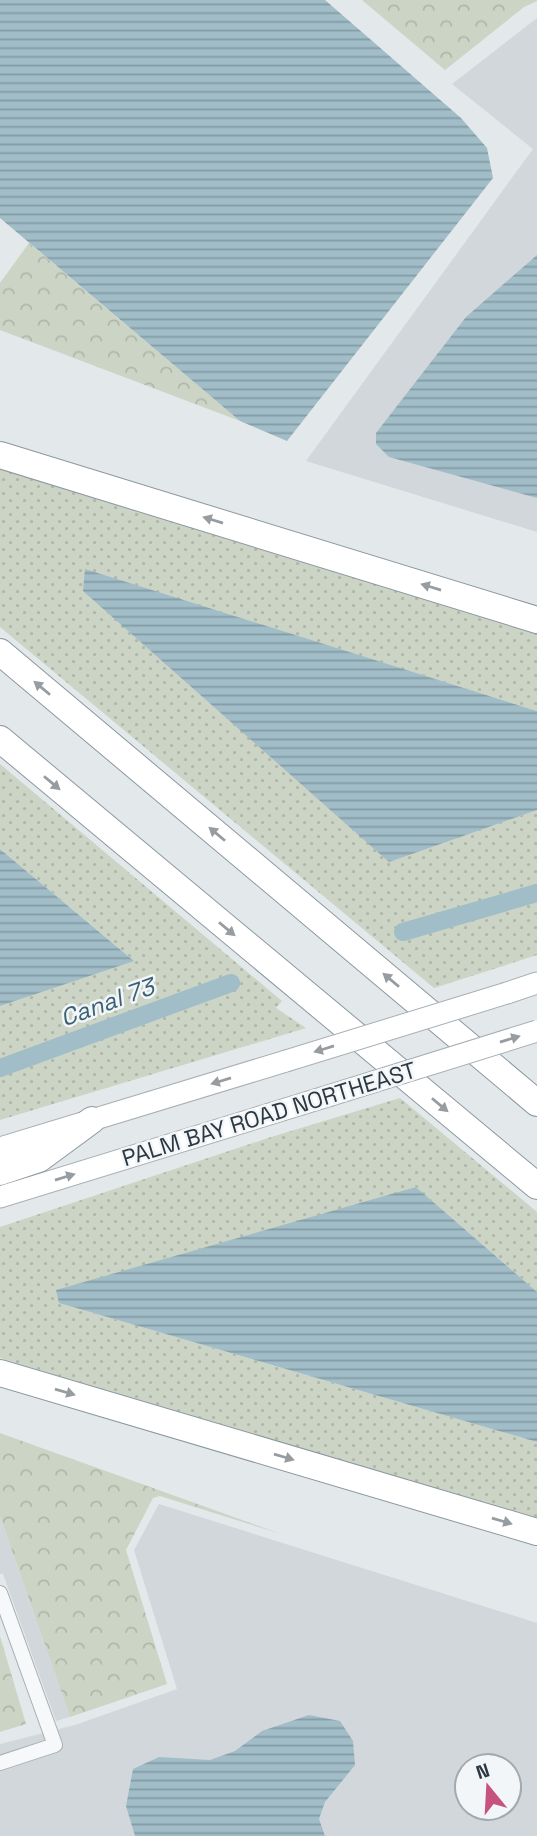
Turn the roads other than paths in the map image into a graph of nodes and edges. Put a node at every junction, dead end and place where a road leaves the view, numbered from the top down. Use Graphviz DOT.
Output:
graph roads {
  1 [pos="0,455"];
  2 [pos="537,620"];
  3 [pos="0,652"];
  4 [pos="0,739"];
  5 [pos="537,983"];
  6 [pos="537,1031"];
  7 [pos="537,1103"];
  8 [pos="92,1120"];
  9 [pos="0,1148"];
  10 [pos="0,1171"];
  11 [pos="537,1186"];
  12 [pos="0,1198"];
  13 [pos="0,1373"];
  14 [pos="537,1532"];
  15 [pos="0,1593"];
  16 [pos="0,1763"];
  2 -- 1 [label="highway, one-way"];
  7 -- 3 [label="highway, one-way"];
  4 -- 11 [label="highway, one-way"];
  5 -- 8 [label="main road, PALM BAY ROAD NORTHEAST, one-way, bridge"];
  12 -- 6 [label="main road, PALM BAY ROAD NORTHEAST, one-way, bridge"];
  8 -- 9 [label="main road, PALM BAY ROAD NORTHEAST"];
  8 -- 10 [label="highway"];
  13 -- 14 [label="highway, one-way"];
  15 -- 16 [label="street"];
}
